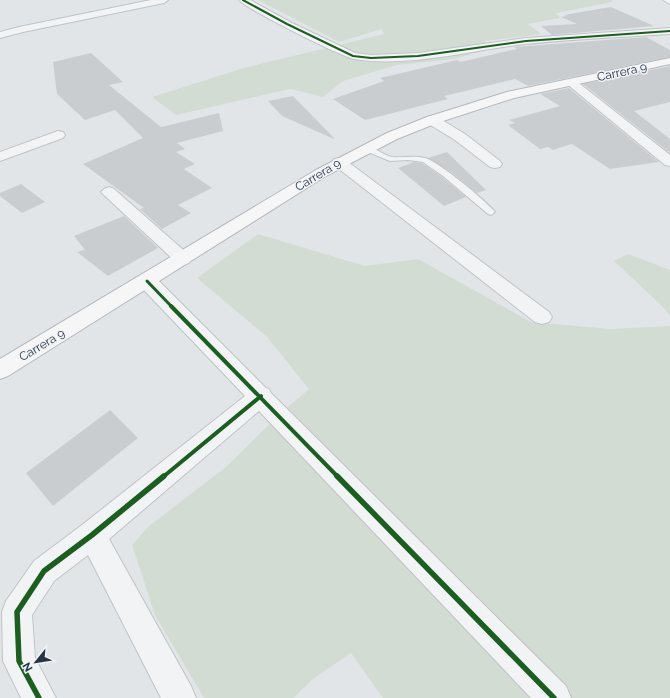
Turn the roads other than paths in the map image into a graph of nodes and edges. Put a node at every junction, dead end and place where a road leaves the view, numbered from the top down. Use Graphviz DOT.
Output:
graph roads {
  1 [pos="164,0"];
  2 [pos="243,0"];
  3 [pos="250,0"];
  4 [pos="287,24"];
  5 [pos="670,31"];
  6 [pos="0,35"];
  7 [pos="670,61"];
  8 [pos="571,82"];
  9 [pos="432,120"];
  10 [pos="58,135"];
  11 [pos="366,148"];
  12 [pos="0,157"];
  13 [pos="339,162"];
  14 [pos="670,162"];
  15 [pos="495,164"];
  16 [pos="109,192"];
  17 [pos="491,212"];
  18 [pos="183,259"];
  19 [pos="148,281"];
  20 [pos="542,317"];
  21 [pos="0,370"];
  22 [pos="261,396"];
  23 [pos="92,535"];
  24 [pos="39,698"];
  25 [pos="179,698"];
  26 [pos="554,698"];
  1 -- 6 [label="street"];
  2 -- 4 [label="street"];
  3 -- 4 [label="lane"];
  4 -- 5 [label="street"];
  7 -- 8 [label="highway, Carrera 9"];
  8 -- 9 [label="highway, Carrera 9"];
  8 -- 14 [label="street"];
  9 -- 11 [label="highway, Carrera 9"];
  9 -- 15 [label="street"];
  10 -- 12 [label="street"];
  11 -- 13 [label="highway, Carrera 9"];
  11 -- 17 [label="lane"];
  13 -- 18 [label="highway, Carrera 9"];
  13 -- 20 [label="street"];
  16 -- 18 [label="street"];
  18 -- 19 [label="highway, Carrera 9"];
  19 -- 21 [label="highway, Carrera 9"];
  19 -- 22 [label="street"];
  22 -- 23 [label="street"];
  22 -- 26 [label="street"];
  23 -- 24 [label="street"];
  23 -- 25 [label="street"];
}
